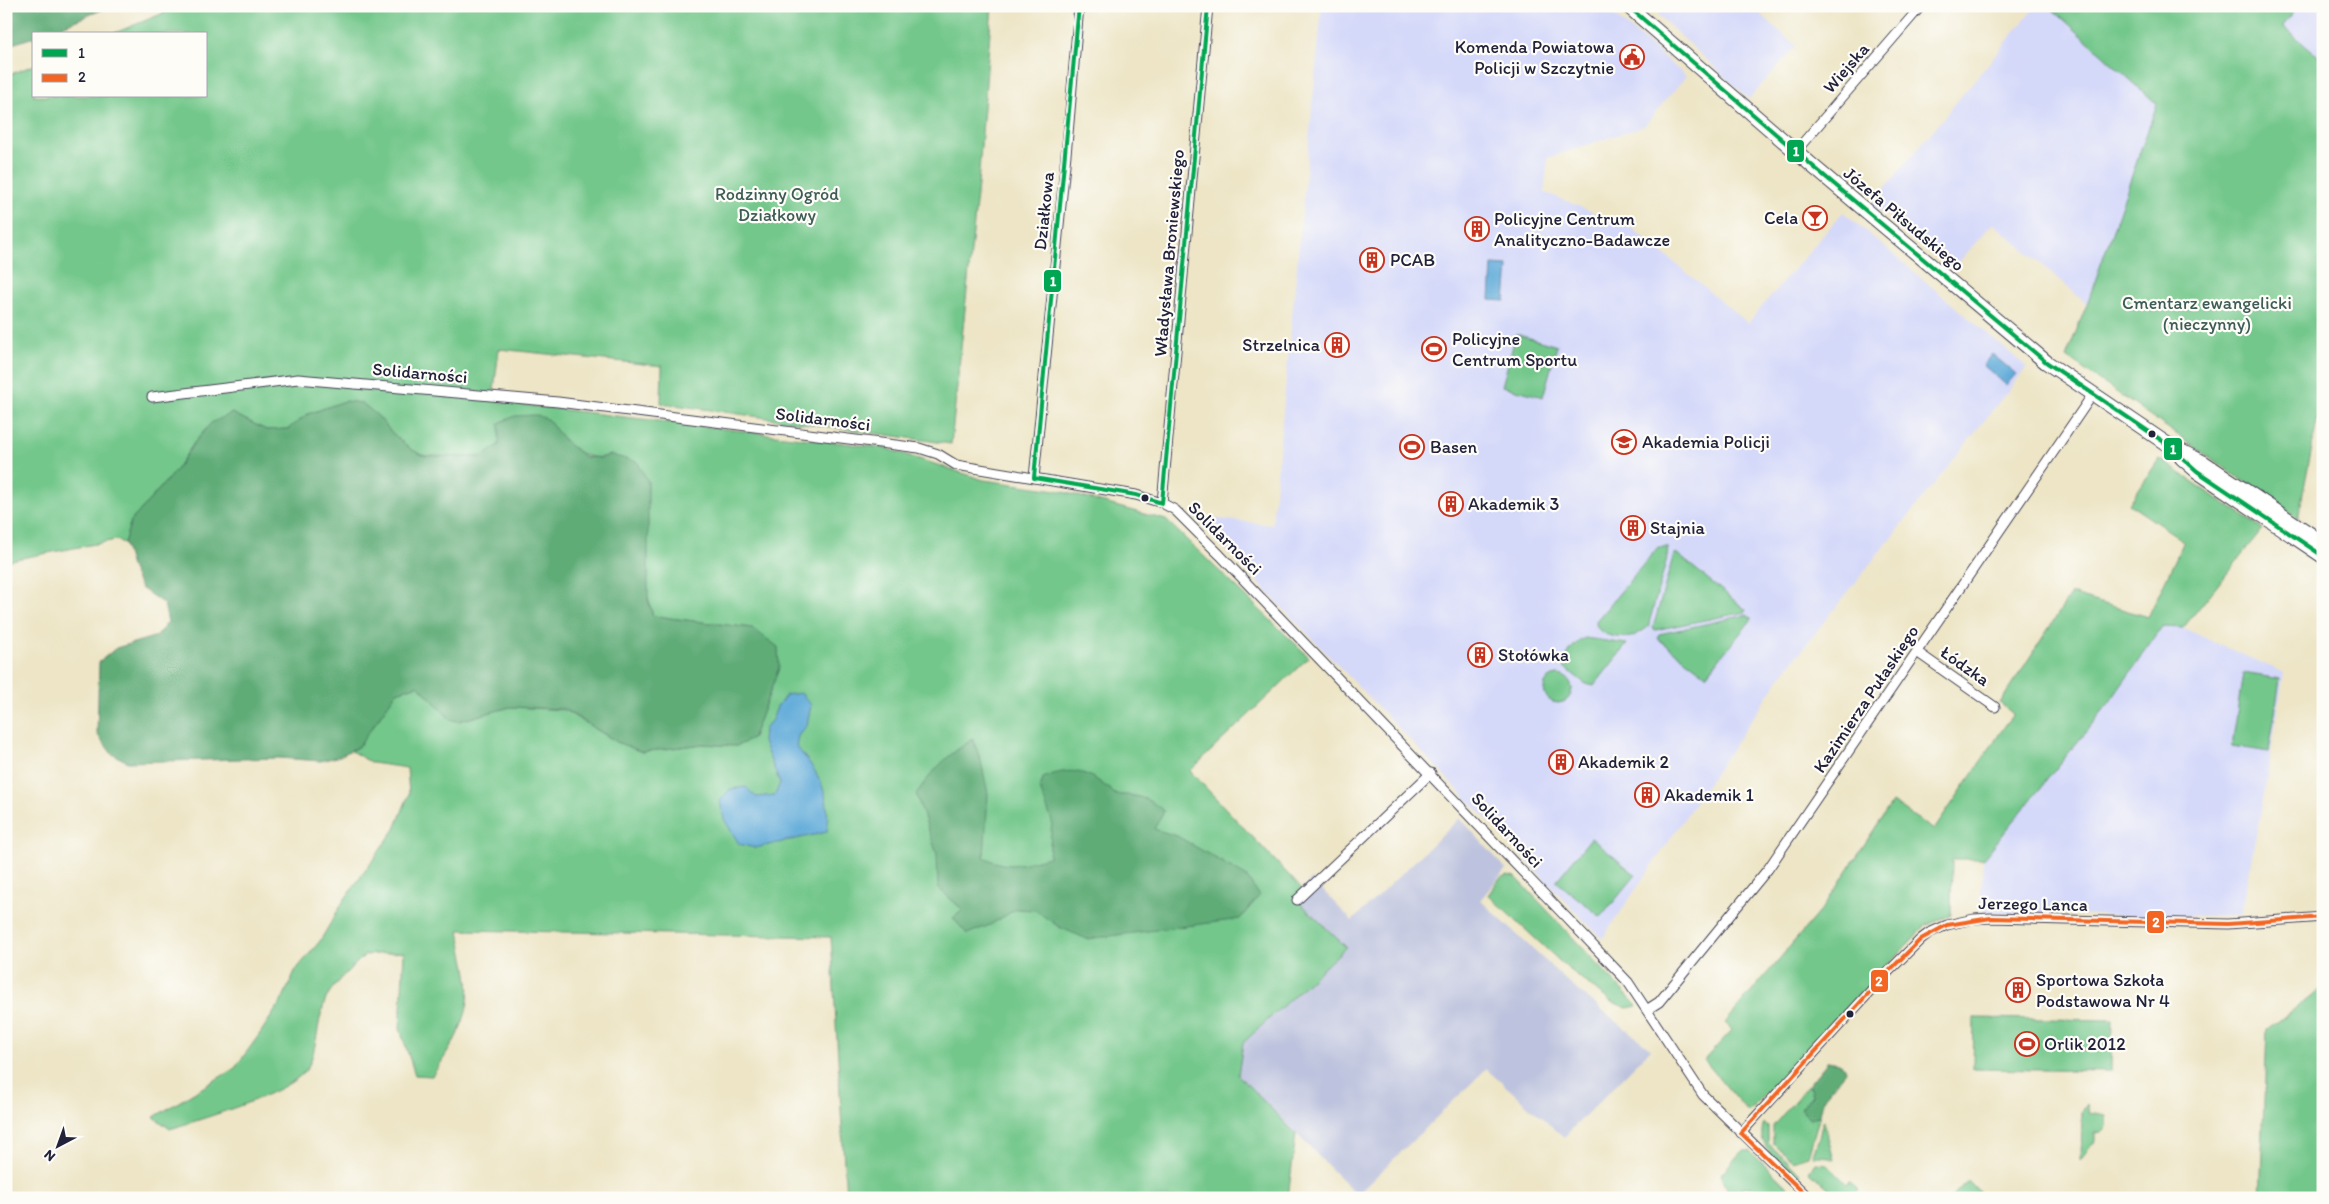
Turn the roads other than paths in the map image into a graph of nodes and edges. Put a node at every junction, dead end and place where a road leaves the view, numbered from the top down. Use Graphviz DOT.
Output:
graph roads {
  1 [pos="1079,6"];
  2 [pos="1208,6"];
  3 [pos="1628,6"];
  4 [pos="1921,6"];
  5 [pos="1795,152"];
  6 [pos="2093,394"];
  7 [pos="152,397"];
  8 [pos="2167,444"];
  9 [pos="1034,478"];
  10 [pos="1162,502"];
  11 [pos="2323,543"];
  12 [pos="2323,556"];
  13 [pos="1917,652"];
  14 [pos="1995,707"];
  15 [pos="1431,773"];
  16 [pos="1297,900"];
  17 [pos="2323,917"];
  18 [pos="1648,1010"];
  19 [pos="1741,1133"];
  20 [pos="1810,1198"];
  1 -- 9 [label="street, Działkowa"];
  2 -- 10 [label="street, Władysława Broniewskiego"];
  3 -- 5 [label="main road, Józefa Piłsudskiego"];
  4 -- 5 [label="street, Wiejska"];
  5 -- 6 [label="main road, Józefa Piłsudskiego"];
  6 -- 8 [label="main road, Józefa Piłsudskiego"];
  6 -- 13 [label="street, Kazimierza Pułaskiego"];
  7 -- 9 [label="street, Solidarności"];
  8 -- 11 [label="main road, Józefa Piłsudskiego"];
  8 -- 12 [label="main road, Józefa Piłsudskiego"];
  9 -- 10 [label="street, Solidarności"];
  10 -- 15 [label="street, Solidarności"];
  13 -- 14 [label="street, Łódzka"];
  13 -- 18 [label="street, Kazimierza Pułaskiego"];
  15 -- 16 [label="street"];
  15 -- 18 [label="street, Solidarności"];
  17 -- 19 [label="street, Jerzego Lanca"];
  18 -- 19 [label="street, Solidarności"];
  19 -- 20 [label="street, Solidarności"];
}
